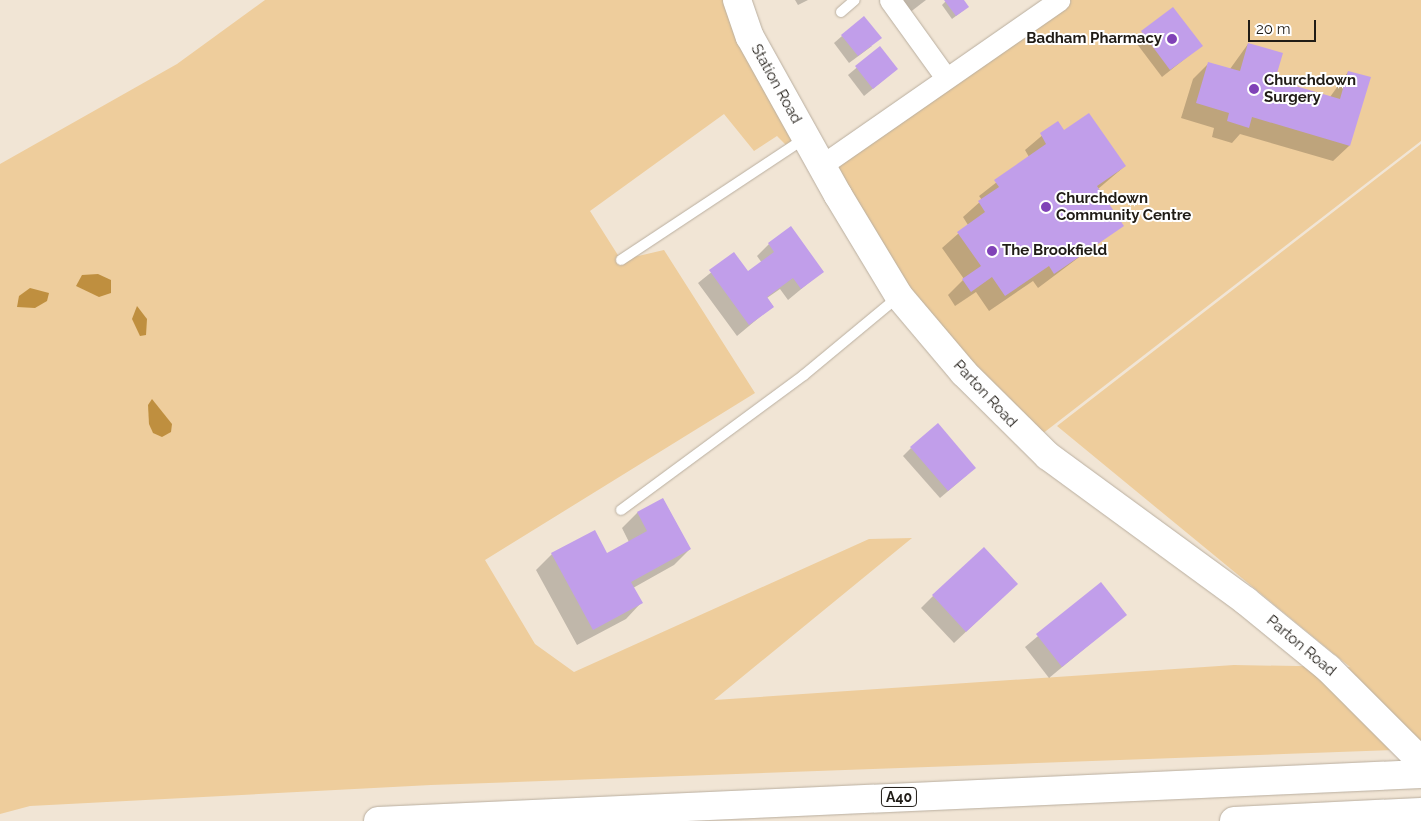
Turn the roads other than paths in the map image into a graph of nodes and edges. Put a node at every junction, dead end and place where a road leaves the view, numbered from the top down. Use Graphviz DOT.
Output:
graph roads {
  1 [pos="736,0"];
  2 [pos="855,0"];
  3 [pos="890,0"];
  4 [pos="1058,0"];
  5 [pos="841,12"];
  6 [pos="946,78"];
  7 [pos="805,138"];
  8 [pos="822,165"];
  9 [pos="621,260"];
  10 [pos="900,296"];
  11 [pos="621,510"];
  12 [pos="1421,761"];
  13 [pos="1421,774"];
  14 [pos="1421,812"];
  15 [pos="378,821"];
  16 [pos="1234,821"];
  1 -- 7 [label="main road, Station Road"];
  2 -- 5 [label="lane"];
  3 -- 6 [label="street"];
  4 -- 6 [label="street"];
  6 -- 8 [label="street"];
  7 -- 8 [label="main road, Station Road"];
  7 -- 9 [label="lane"];
  8 -- 10 [label="main road, Parton Road"];
  10 -- 11 [label="lane"];
  10 -- 12 [label="main road, Parton Road"];
  13 -- 15 [label="main road, A40"];
  14 -- 16 [label="main road"];
}
